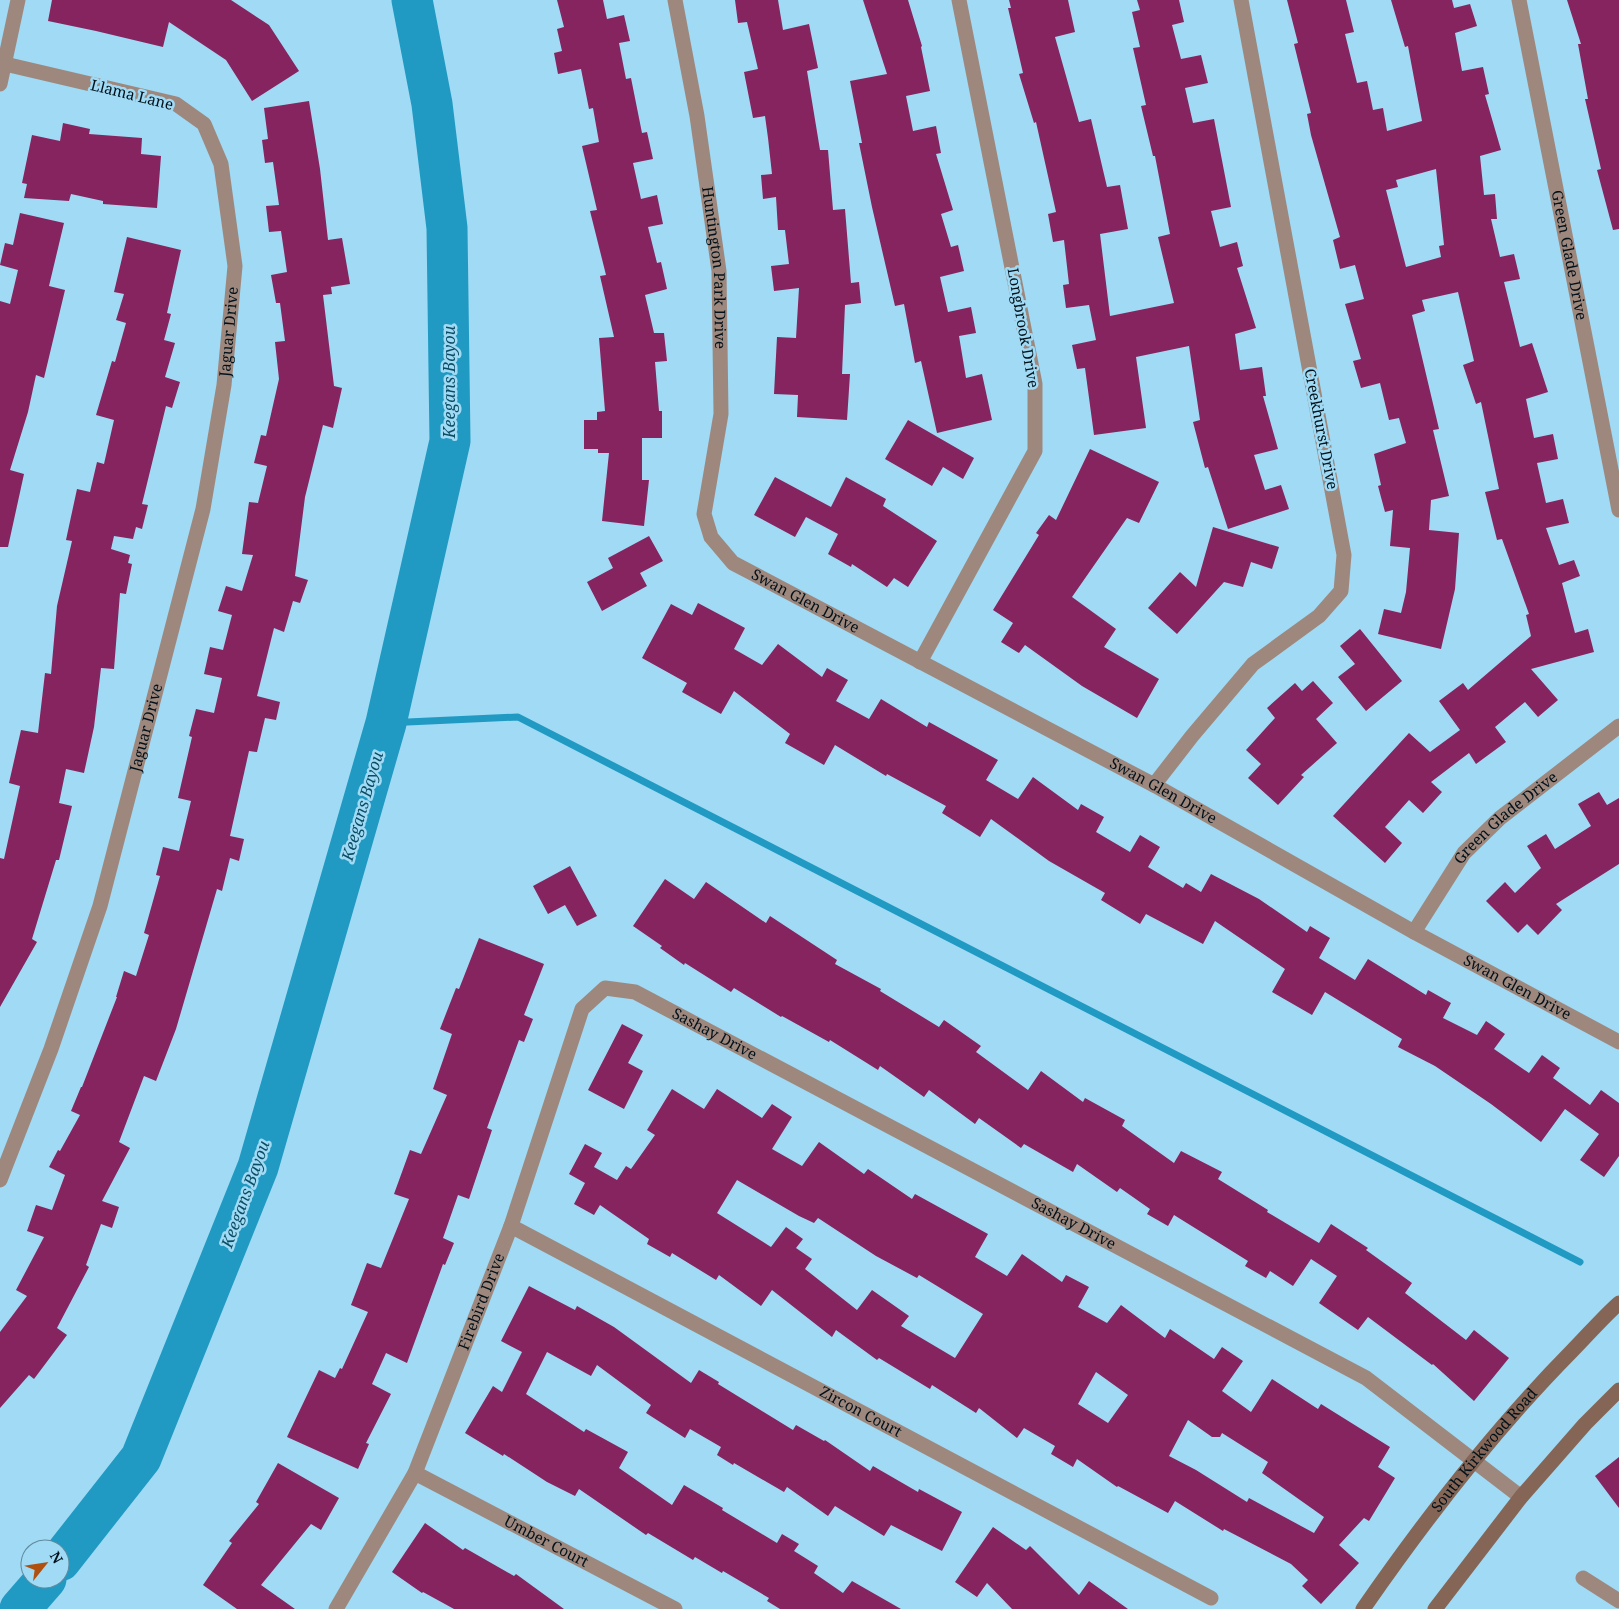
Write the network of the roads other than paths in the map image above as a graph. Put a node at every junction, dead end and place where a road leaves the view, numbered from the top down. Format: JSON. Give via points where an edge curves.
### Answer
{"nodes":[{"id":1,"x":18,"y":0,"type":"edge"},
{"id":2,"x":675,"y":0,"type":"edge"},
{"id":3,"x":959,"y":0,"type":"edge"},
{"id":4,"x":1240,"y":0,"type":"edge"},
{"id":5,"x":1519,"y":0,"type":"edge"},
{"id":6,"x":5,"y":64,"type":"junction"},
{"id":7,"x":0,"y":84,"type":"edge"},
{"id":8,"x":234,"y":262,"type":"joint"},
{"id":9,"x":1619,"y":510,"type":"edge"},
{"id":10,"x":711,"y":538,"type":"joint"},
{"id":11,"x":920,"y":662,"type":"junction"},
{"id":12,"x":1619,"y":726,"type":"edge"},
{"id":13,"x":1154,"y":785,"type":"junction"},
{"id":14,"x":1414,"y":932,"type":"junction"},
{"id":15,"x":605,"y":988,"type":"joint"},
{"id":16,"x":1619,"y":1042,"type":"edge"},
{"id":17,"x":0,"y":1180,"type":"edge"},
{"id":18,"x":511,"y":1226,"type":"junction"},
{"id":19,"x":1619,"y":1303,"type":"edge"},
{"id":20,"x":1619,"y":1390,"type":"edge"},
{"id":21,"x":1473,"y":1461,"type":"junction"},
{"id":22,"x":416,"y":1473,"type":"junction"},
{"id":23,"x":1521,"y":1497,"type":"junction"},
{"id":24,"x":1583,"y":1578,"type":"dead end"},
{"id":25,"x":1211,"y":1598,"type":"dead end"},
{"id":26,"x":1619,"y":1601,"type":"edge"},
{"id":27,"x":336,"y":1609,"type":"edge"},
{"id":28,"x":675,"y":1609,"type":"edge"},
{"id":29,"x":1363,"y":1609,"type":"edge"},
{"id":30,"x":1435,"y":1609,"type":"edge"}],
"edges":[{"from":1,"to":6,"type":"street"},
{"from":2,"to":10,"type":"street","name":"Huntington Park Drive","via":[[696,116],[718,271],[721,414],[704,514]]},
{"from":3,"to":11,"type":"street","name":"Longbrook Drive","via":[[1035,384],[1036,451]]},
{"from":4,"to":13,"type":"street","name":"Creekhurst Drive","via":[[1344,555],[1341,591],[1319,616],[1252,664]]},
{"from":5,"to":9,"type":"street","name":"Green Glade Drive"},
{"from":6,"to":7,"type":"street"},
{"from":6,"to":8,"type":"street","name":"Llama Lane","via":[[176,104],[204,124],[221,164]]},
{"from":8,"to":17,"type":"street","name":"Jaguar Drive","via":[[224,385],[204,509],[100,906],[51,1049]]},
{"from":10,"to":11,"type":"street","name":"Swan Glen Drive","via":[[733,563]]},
{"from":11,"to":13,"type":"street","name":"Swan Glen Drive"},
{"from":12,"to":14,"type":"street","name":"Green Glade Drive","via":[[1500,818],[1464,853]]},
{"from":13,"to":14,"type":"street","name":"Swan Glen Drive"},
{"from":14,"to":16,"type":"street","name":"Swan Glen Drive"},
{"from":15,"to":18,"type":"street","name":"Firebird Drive","via":[[582,1009]]},
{"from":15,"to":21,"type":"street","name":"Sashay Drive","via":[[636,992],[1366,1378]]},
{"from":18,"to":22,"type":"street","name":"Firebird Drive"},
{"from":18,"to":25,"type":"street","name":"Zircon Court"},
{"from":19,"to":21,"type":"main road","name":"South Kirkwood Road","via":[[1537,1387]]},
{"from":20,"to":23,"type":"main road"},
{"from":21,"to":23,"type":"street","name":"Sashay Drive"},
{"from":21,"to":29,"type":"main road","name":"South Kirkwood Road"},
{"from":22,"to":27,"type":"street","name":"Firebird Drive"},
{"from":22,"to":28,"type":"street","name":"Umber Court"},
{"from":23,"to":30,"type":"main road"},
{"from":24,"to":26,"type":"street"}]}
